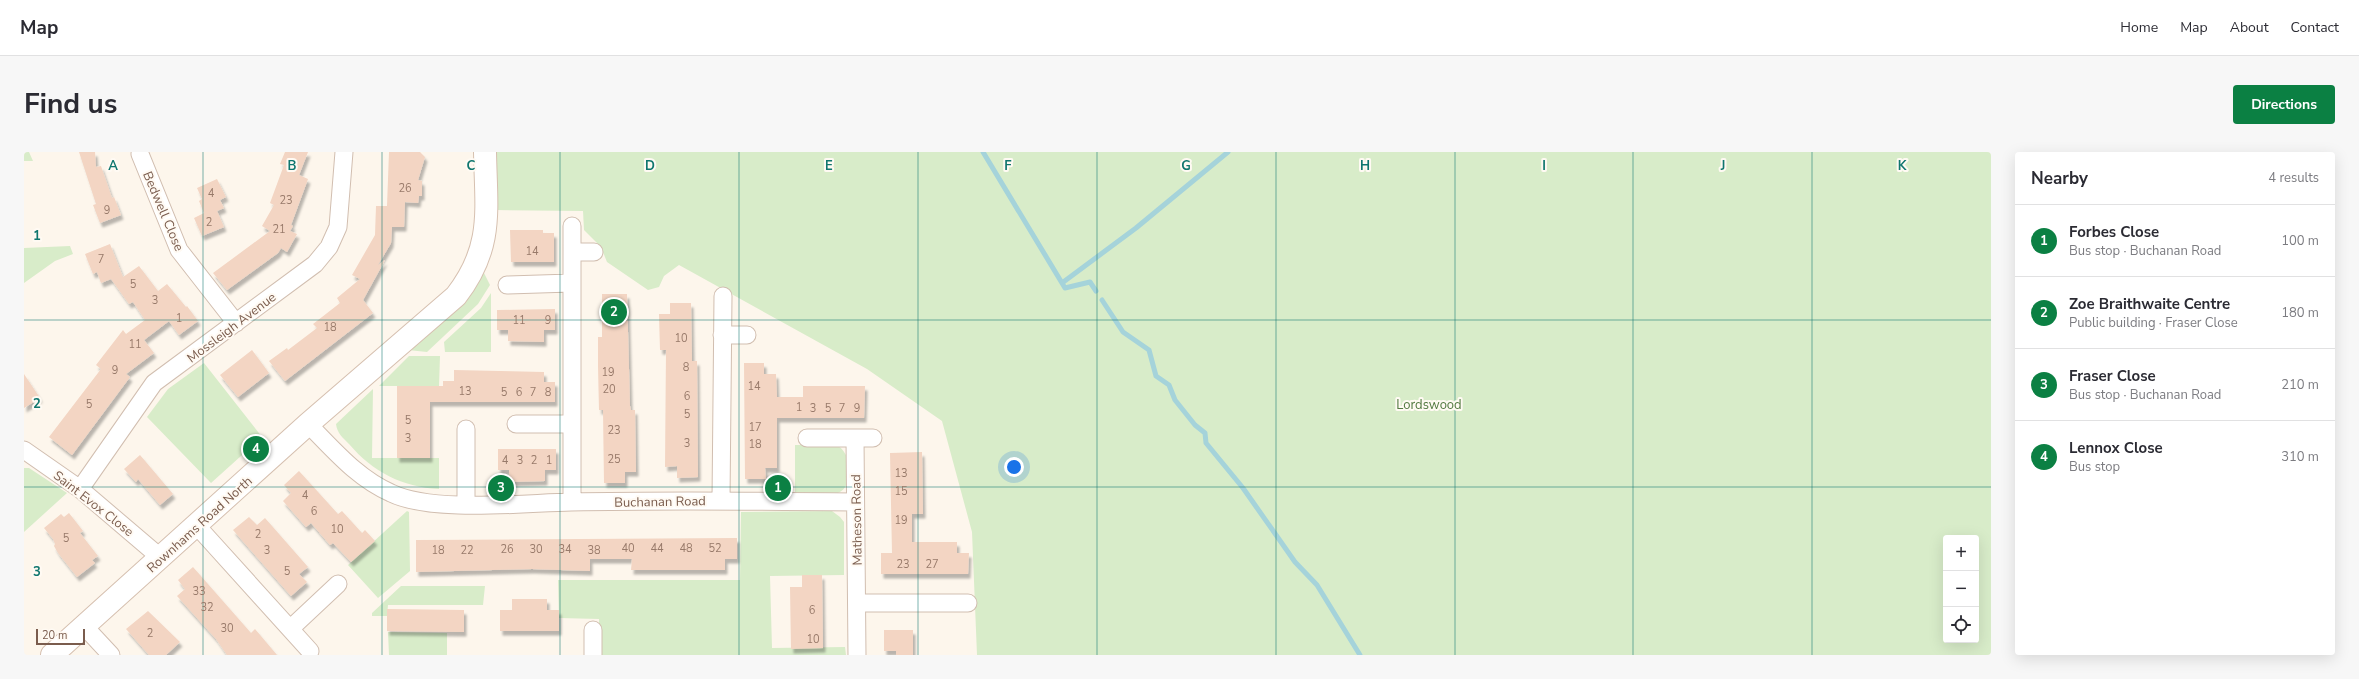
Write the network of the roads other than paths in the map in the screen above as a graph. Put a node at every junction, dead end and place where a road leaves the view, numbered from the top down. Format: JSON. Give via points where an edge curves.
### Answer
{"nodes":[{"id":1,"x":344,"y":152,"type":"edge"},
{"id":2,"x":485,"y":152,"type":"edge"},
{"id":3,"x":140,"y":154,"type":"dead end"},
{"id":4,"x":572,"y":226,"type":"dead end"},
{"id":5,"x":572,"y":252,"type":"junction"},
{"id":6,"x":594,"y":252,"type":"dead end"},
{"id":7,"x":571,"y":283,"type":"junction"},
{"id":8,"x":507,"y":285,"type":"dead end"},
{"id":9,"x":722,"y":296,"type":"dead end"},
{"id":10,"x":236,"y":323,"type":"junction"},
{"id":11,"x":722,"y":334,"type":"junction"},
{"id":12,"x":747,"y":335,"type":"dead end"},
{"id":13,"x":308,"y":424,"type":"junction"},
{"id":14,"x":516,"y":424,"type":"dead end"},
{"id":15,"x":572,"y":424,"type":"junction"},
{"id":16,"x":466,"y":429,"type":"dead end"},
{"id":17,"x":807,"y":438,"type":"dead end"},
{"id":18,"x":855,"y":438,"type":"junction"},
{"id":19,"x":873,"y":438,"type":"dead end"},
{"id":20,"x":24,"y":450,"type":"edge"},
{"id":21,"x":80,"y":489,"type":"junction"},
{"id":22,"x":721,"y":500,"type":"junction"},
{"id":23,"x":572,"y":502,"type":"junction"},
{"id":24,"x":855,"y":502,"type":"junction"},
{"id":25,"x":466,"y":504,"type":"junction"},
{"id":26,"x":197,"y":526,"type":"junction"},
{"id":27,"x":161,"y":558,"type":"junction"},
{"id":28,"x":338,"y":584,"type":"dead end"},
{"id":29,"x":857,"y":602,"type":"junction"},
{"id":30,"x":968,"y":603,"type":"dead end"},
{"id":31,"x":84,"y":626,"type":"junction"},
{"id":32,"x":290,"y":629,"type":"junction"},
{"id":33,"x":593,"y":630,"type":"dead end"},
{"id":34,"x":310,"y":651,"type":"dead end"},
{"id":35,"x":52,"y":655,"type":"edge"},
{"id":36,"x":111,"y":655,"type":"edge"},
{"id":37,"x":593,"y":655,"type":"edge"},
{"id":38,"x":857,"y":655,"type":"edge"}],
"edges":[{"from":1,"to":10,"type":"street","name":"Mossleigh Avenue","via":[[338,227],[329,247],[315,264]]},
{"from":2,"to":13,"type":"street","name":"Rownhams Road North","via":[[484,242],[469,280],[456,296]]},
{"from":3,"to":10,"type":"street","name":"Bedwell Close","via":[[179,250]]},
{"from":4,"to":5,"type":"street"},
{"from":5,"to":6,"type":"street"},
{"from":5,"to":7,"type":"street"},
{"from":7,"to":8,"type":"street"},
{"from":7,"to":15,"type":"street"},
{"from":9,"to":11,"type":"street"},
{"from":10,"to":21,"type":"street","name":"Mossleigh Avenue","via":[[154,383]]},
{"from":11,"to":12,"type":"street"},
{"from":11,"to":22,"type":"street"},
{"from":13,"to":25,"type":"street","name":"Buchanan Road","via":[[348,466],[391,494],[412,501]]},
{"from":13,"to":26,"type":"street","name":"Rownhams Road North"},
{"from":14,"to":15,"type":"street"},
{"from":15,"to":23,"type":"street"},
{"from":16,"to":25,"type":"street"},
{"from":17,"to":18,"type":"street"},
{"from":18,"to":19,"type":"street"},
{"from":18,"to":24,"type":"street","name":"Matheson Road"},
{"from":20,"to":21,"type":"street","name":"Saint Evox Close"},
{"from":21,"to":27,"type":"street","name":"Saint Evox Close"},
{"from":22,"to":23,"type":"street","name":"Buchanan Road"},
{"from":22,"to":24,"type":"street","name":"Buchanan Road"},
{"from":23,"to":25,"type":"street","name":"Buchanan Road"},
{"from":24,"to":29,"type":"street","name":"Matheson Road"},
{"from":26,"to":27,"type":"street","name":"Rownhams Road North"},
{"from":26,"to":32,"type":"street"},
{"from":27,"to":31,"type":"street","name":"Rownhams Road North"},
{"from":28,"to":32,"type":"street"},
{"from":29,"to":30,"type":"street"},
{"from":29,"to":38,"type":"street","name":"Matheson Road"},
{"from":31,"to":35,"type":"street","name":"Rownhams Road North"},
{"from":31,"to":36,"type":"street"},
{"from":32,"to":34,"type":"street"},
{"from":33,"to":37,"type":"street"}]}
